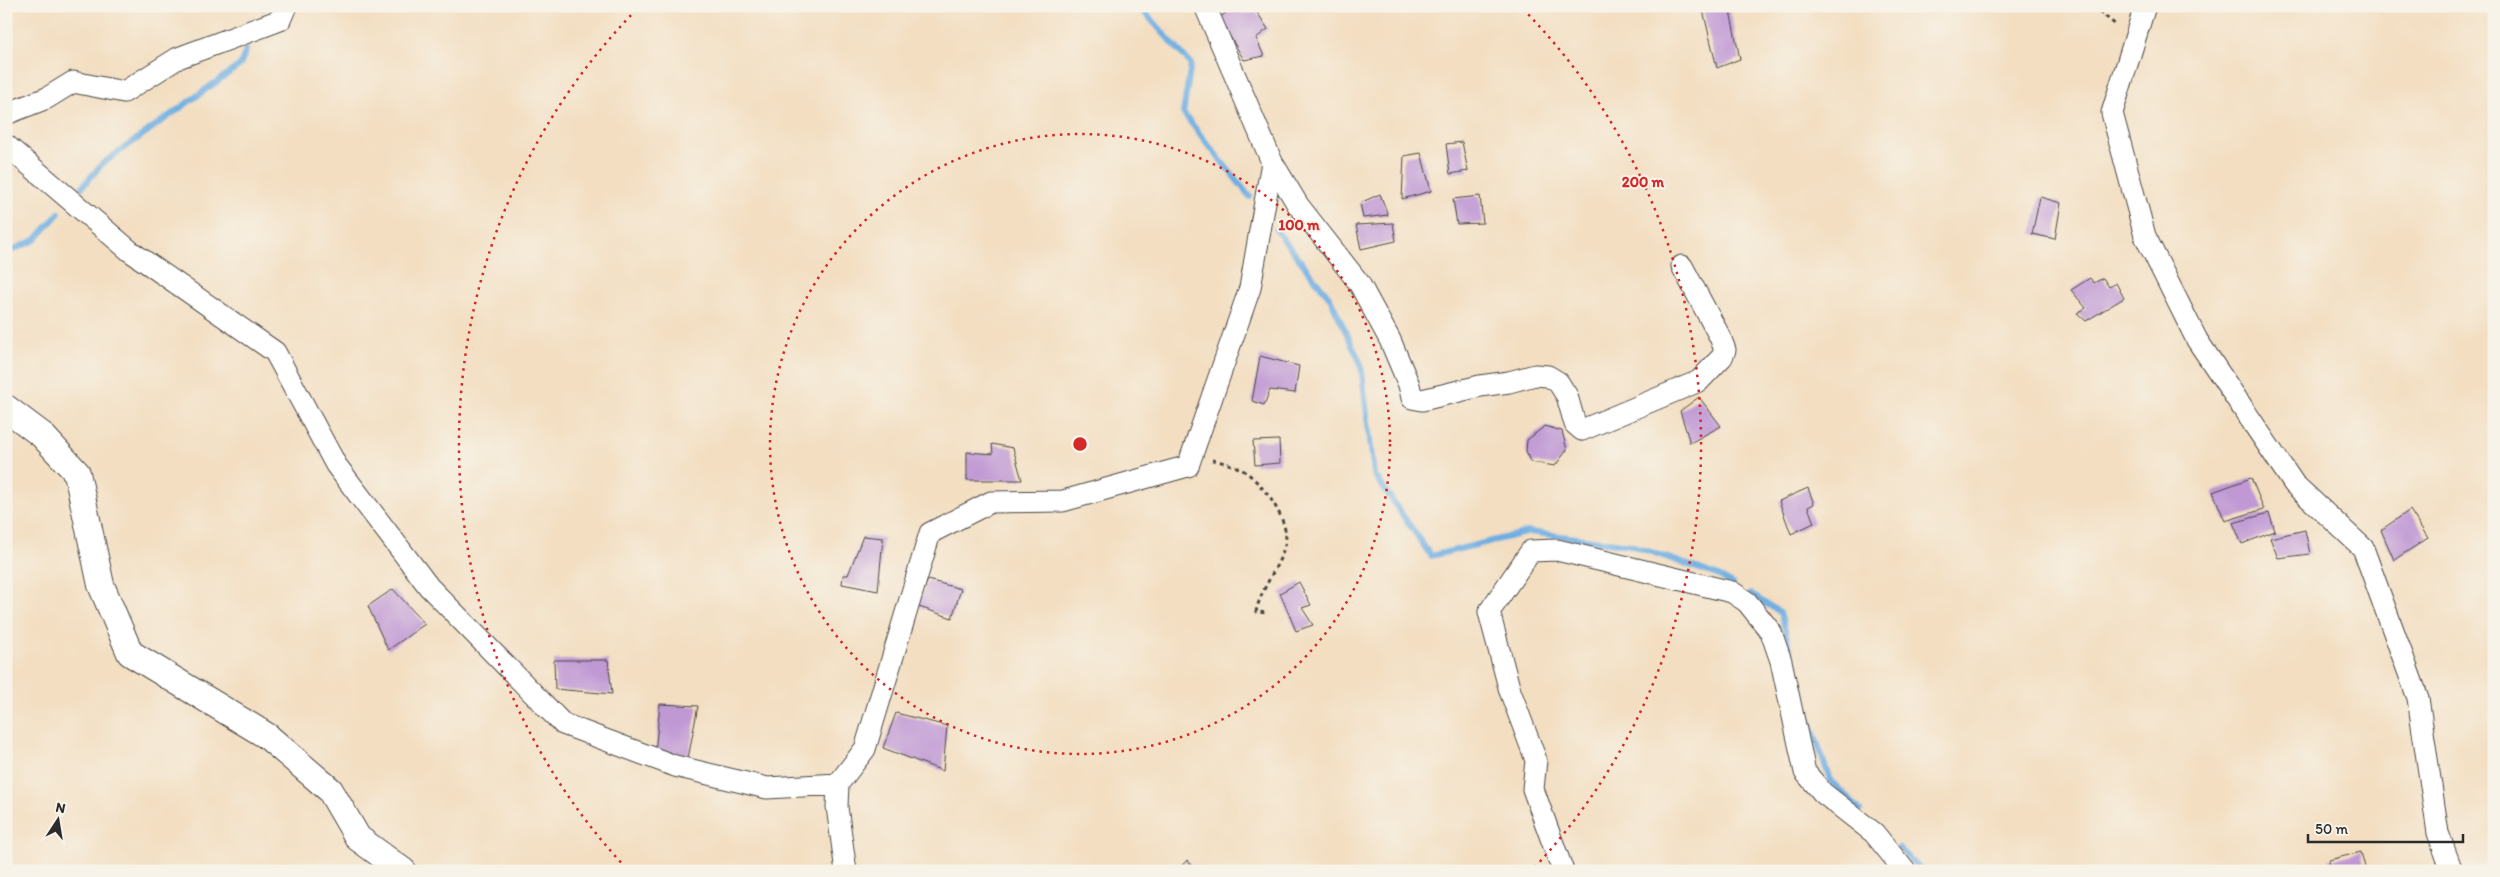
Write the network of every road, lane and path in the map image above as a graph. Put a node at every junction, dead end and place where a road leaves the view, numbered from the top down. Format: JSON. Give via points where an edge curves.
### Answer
{"nodes":[{"id":1,"x":286,"y":6,"type":"edge"},
{"id":2,"x":1205,"y":6,"type":"edge"},
{"id":3,"x":2093,"y":6,"type":"edge"},
{"id":4,"x":2145,"y":6,"type":"edge"},
{"id":5,"x":2136,"y":36,"type":"junction"},
{"id":6,"x":6,"y":114,"type":"edge"},
{"id":7,"x":6,"y":145,"type":"edge"},
{"id":8,"x":1272,"y":162,"type":"junction"},
{"id":9,"x":1682,"y":266,"type":"dead end"},
{"id":10,"x":6,"y":408,"type":"edge"},
{"id":11,"x":1191,"y":456,"type":"junction"},
{"id":12,"x":1268,"y":613,"type":"dead end"},
{"id":13,"x":838,"y":784,"type":"junction"},
{"id":14,"x":403,"y":871,"type":"edge"},
{"id":15,"x":846,"y":871,"type":"edge"},
{"id":16,"x":1563,"y":871,"type":"edge"},
{"id":17,"x":1904,"y":871,"type":"edge"},
{"id":18,"x":2452,"y":871,"type":"edge"}],
"edges":[{"from":1,"to":6,"type":"street","via":[[280,20],[178,58],[124,92],[73,82],[47,98]]},
{"from":2,"to":8,"type":"street"},
{"from":3,"to":5,"type":"path","via":[[2111,22]]},
{"from":4,"to":5,"type":"street"},
{"from":5,"to":18,"type":"street","via":[[2112,113],[2146,236],[2197,340],[2294,484],[2363,548],[2418,698],[2438,833]]},
{"from":7,"to":13,"type":"street","via":[[130,251],[275,352],[336,465],[429,587],[563,724],[675,766],[767,788]]},
{"from":8,"to":9,"type":"street","via":[[1298,205],[1359,283],[1390,340],[1410,384],[1412,398],[1422,400],[1535,375],[1548,376],[1558,382],[1567,396],[1575,424],[1582,430],[1698,381],[1725,350]]},
{"from":8,"to":11,"type":"street","via":[[1250,288]]},
{"from":10,"to":14,"type":"main road","via":[[42,435],[77,472],[101,585],[130,653],[267,736],[330,790],[358,838]]},
{"from":11,"to":12,"type":"path","via":[[1220,462],[1247,473],[1271,500],[1285,524],[1285,542],[1279,562],[1263,590],[1256,612]]},
{"from":11,"to":13,"type":"street","via":[[1188,466],[1063,501],[991,502],[930,533],[865,749]]},
{"from":13,"to":15,"type":"street","via":[[837,807]]},
{"from":16,"to":17,"type":"street","via":[[1534,789],[1536,760],[1510,691],[1489,612],[1531,551],[1557,550],[1732,592],[1747,602],[1771,632],[1776,646],[1805,772],[1823,793],[1874,833]]}]}
